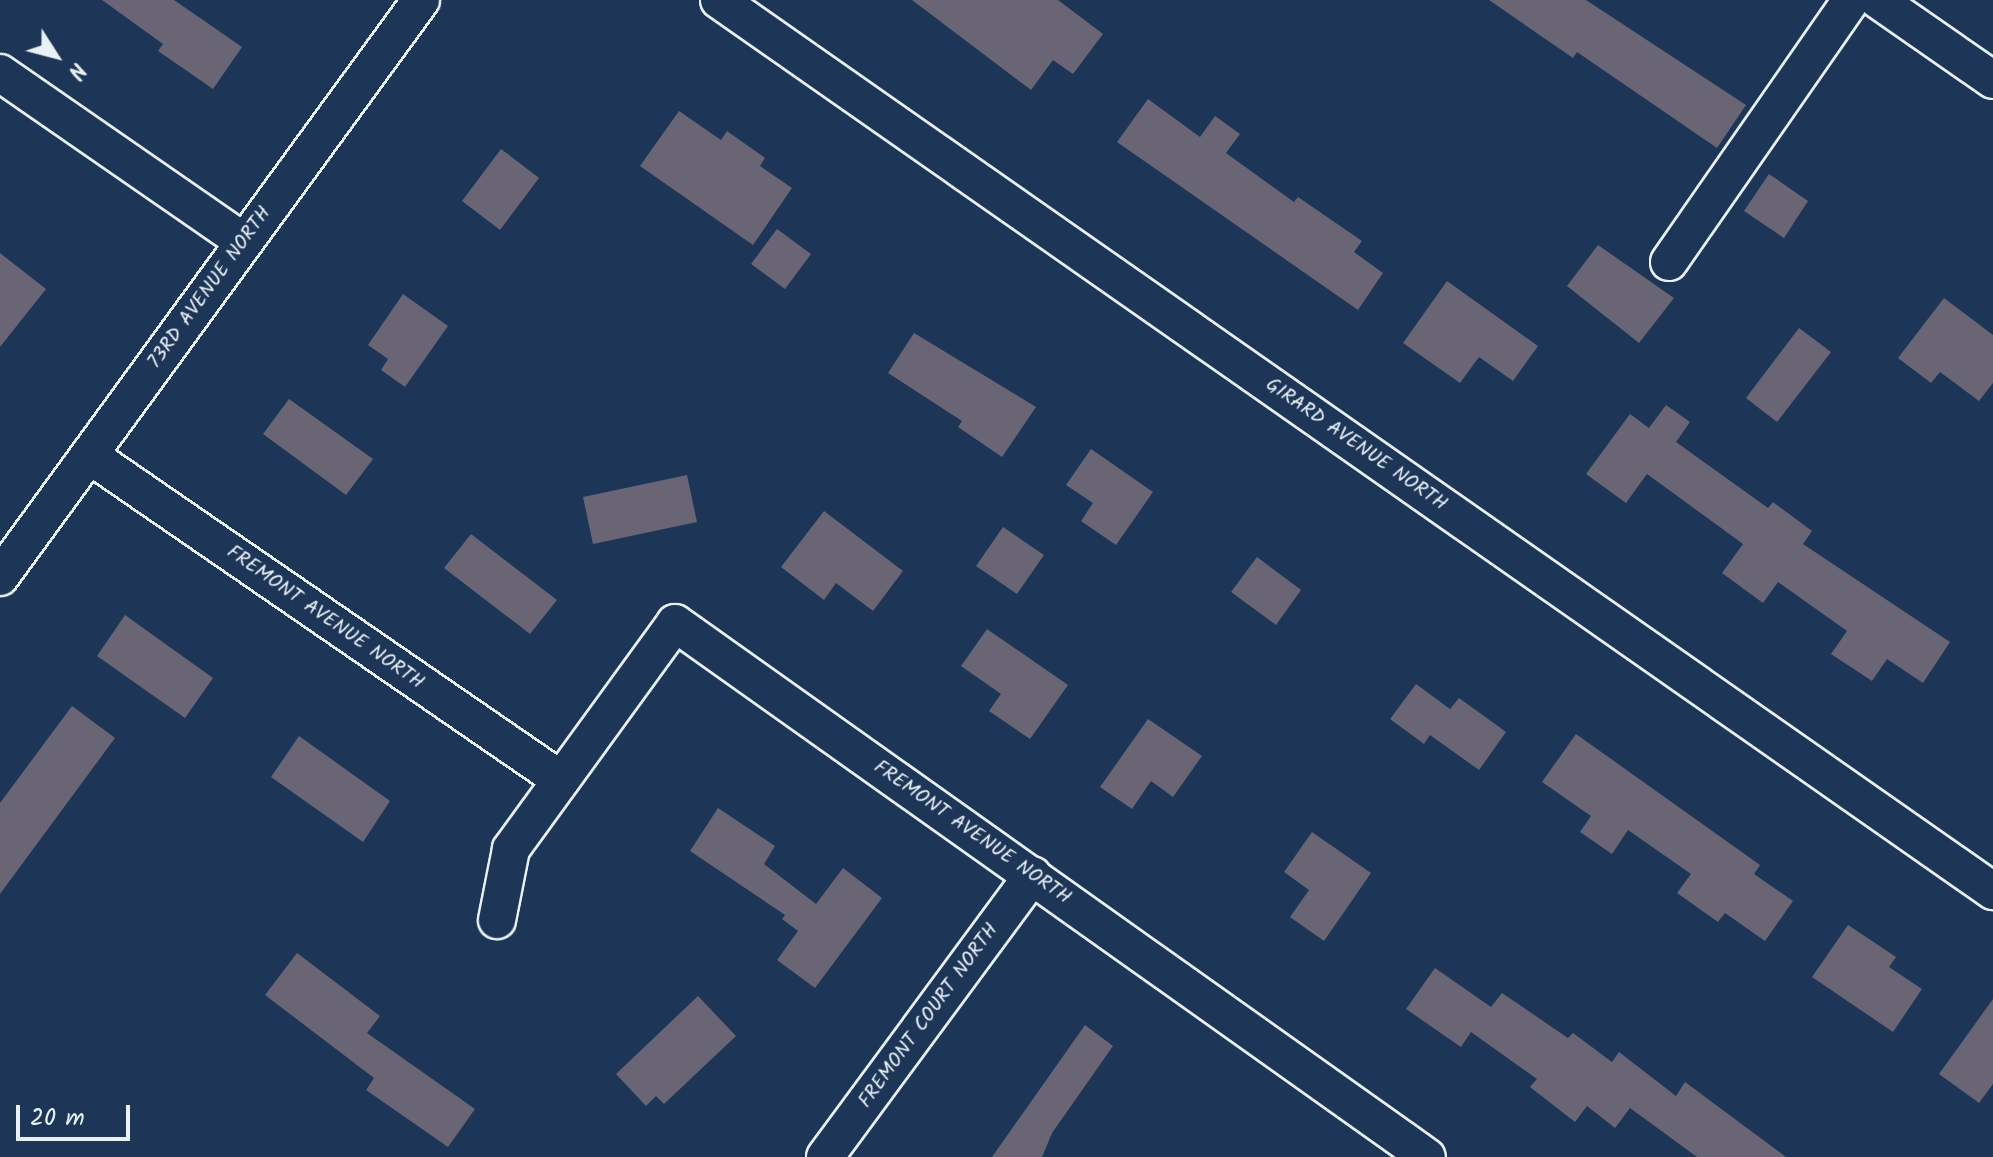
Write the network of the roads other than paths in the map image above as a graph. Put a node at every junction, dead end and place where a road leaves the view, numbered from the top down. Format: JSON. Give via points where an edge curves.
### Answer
{"nodes":[{"id":1,"x":421,"y":0,"type":"edge"},
{"id":2,"x":719,"y":0,"type":"edge"},
{"id":3,"x":1851,"y":0,"type":"edge"},
{"id":4,"x":1878,"y":0,"type":"edge"},
{"id":5,"x":0,"y":73,"type":"edge"},
{"id":6,"x":1993,"y":80,"type":"edge"},
{"id":7,"x":244,"y":242,"type":"junction"},
{"id":8,"x":1669,"y":262,"type":"dead end"},
{"id":9,"x":89,"y":455,"type":"junction"},
{"id":10,"x":0,"y":577,"type":"edge"},
{"id":11,"x":561,"y":780,"type":"junction"},
{"id":12,"x":1033,"y":875,"type":"junction"},
{"id":13,"x":1993,"y":891,"type":"edge"},
{"id":14,"x":497,"y":920,"type":"dead end"},
{"id":15,"x":825,"y":1157,"type":"edge"},
{"id":16,"x":1427,"y":1157,"type":"edge"}],
"edges":[{"from":1,"to":7,"type":"street","name":"73RD AVENUE NORTH"},
{"from":2,"to":13,"type":"street","name":"GIRARD AVENUE NORTH"},
{"from":3,"to":8,"type":"street"},
{"from":4,"to":6,"type":"street"},
{"from":5,"to":7,"type":"street"},
{"from":7,"to":9,"type":"street","name":"73RD AVENUE NORTH"},
{"from":9,"to":10,"type":"street","name":"73RD AVENUE NORTH"},
{"from":9,"to":11,"type":"street","name":"FREMONT AVENUE NORTH"},
{"from":11,"to":12,"type":"street","name":"FREMONT AVENUE NORTH","via":[[675,623]]},
{"from":11,"to":14,"type":"street","name":"FREMONT AVENUE NORTH","via":[[511,849]]},
{"from":12,"to":15,"type":"street","name":"FREMONT COURT NORTH"},
{"from":12,"to":16,"type":"street","name":"FREMONT AVENUE NORTH"}]}
